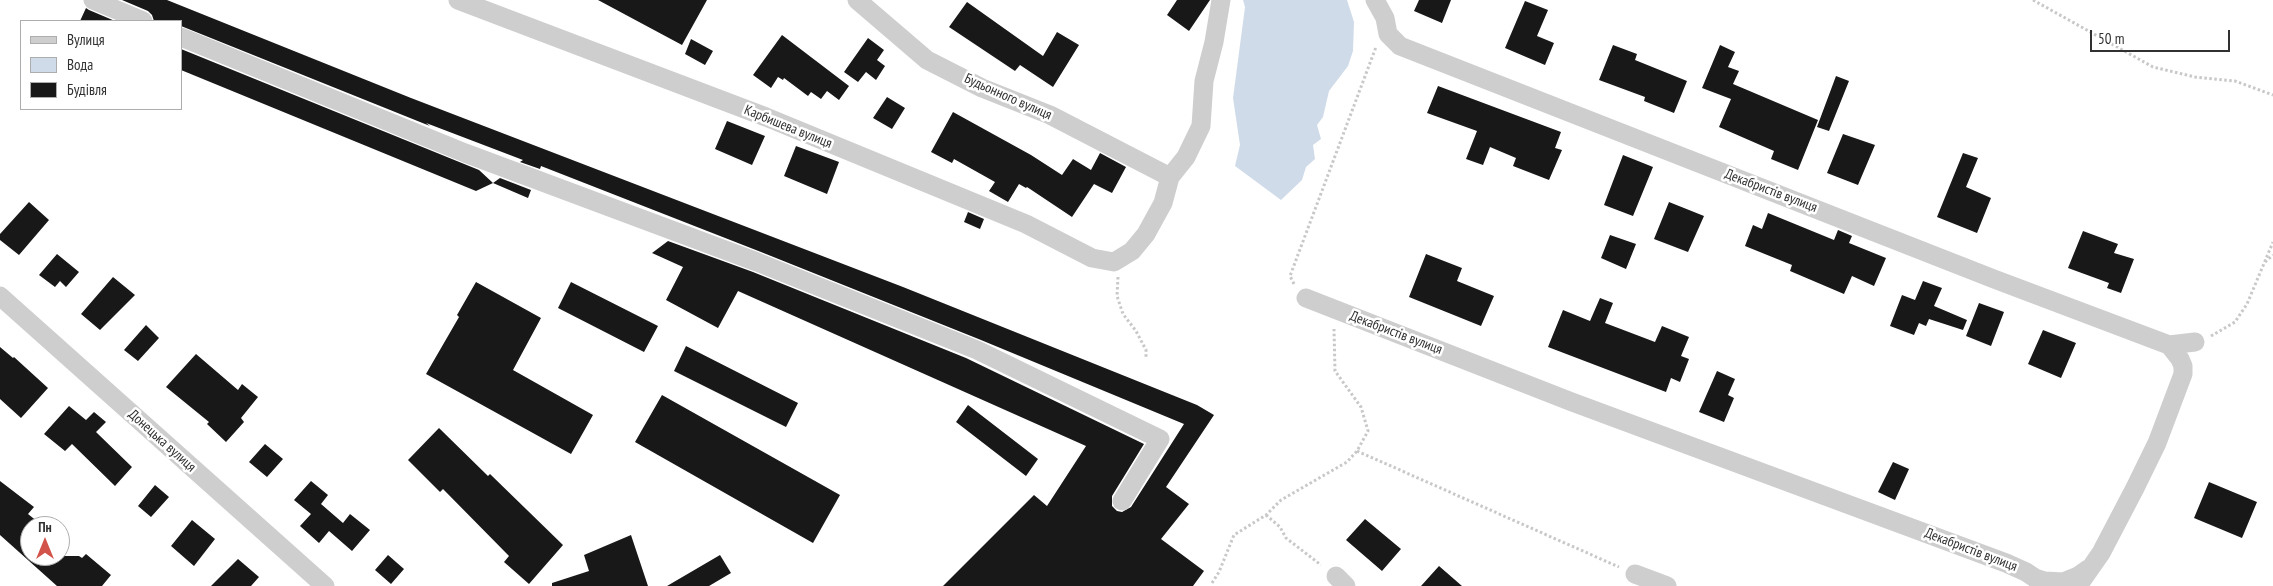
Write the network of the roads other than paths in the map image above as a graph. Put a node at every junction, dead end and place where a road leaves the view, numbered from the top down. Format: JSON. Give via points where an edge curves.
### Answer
{"nodes":[{"id":1,"x":93,"y":0,"type":"edge"},
{"id":2,"x":458,"y":0,"type":"edge"},
{"id":3,"x":857,"y":0,"type":"edge"},
{"id":4,"x":1221,"y":0,"type":"edge"},
{"id":5,"x":1375,"y":0,"type":"edge"},
{"id":6,"x":141,"y":20,"type":"edge"},
{"id":7,"x":182,"y":37,"type":"edge"},
{"id":8,"x":1170,"y":177,"type":"junction"},
{"id":9,"x":0,"y":296,"type":"edge"},
{"id":10,"x":1306,"y":298,"type":"dead end"},
{"id":11,"x":2195,"y":342,"type":"road end"},
{"id":12,"x":2169,"y":345,"type":"junction"},
{"id":13,"x":1122,"y":501,"type":"dead end"},
{"id":14,"x":2095,"y":562,"type":"junction"},
{"id":15,"x":1635,"y":574,"type":"road end"},
{"id":16,"x":2039,"y":582,"type":"edge"},
{"id":17,"x":325,"y":586,"type":"edge"},
{"id":18,"x":1667,"y":586,"type":"edge"},
{"id":19,"x":2078,"y":586,"type":"edge"}],
"edges":[{"from":1,"to":6,"type":"street"},
{"from":2,"to":8,"type":"street","name":"Карбишева вулиця","via":[[766,117],[1026,224],[1092,258],[1114,262],[1132,251],[1146,234],[1163,202]]},
{"from":3,"to":8,"type":"street","name":"Будьонного вулиця","via":[[927,60],[982,88],[1050,115]]},
{"from":4,"to":8,"type":"street","via":[[1204,81],[1200,126],[1186,157]]},
{"from":5,"to":12,"type":"street","name":"Декабристів вулиця","via":[[1385,18],[1388,34],[1400,46]]},
{"from":7,"to":13,"type":"street","via":[[456,150],[757,262],[977,350],[1160,439]]},
{"from":9,"to":17,"type":"street","name":"Донецька вулиця"},
{"from":10,"to":16,"type":"street","name":"Декабристів вулиця","via":[[1572,402],[2006,563]]},
{"from":11,"to":12,"type":"street","name":"Декабристів вулиця"},
{"from":12,"to":14,"type":"street","via":[[2184,366],[2183,374],[2156,443]]},
{"from":14,"to":16,"type":"street","name":"Декабристів вулиця","via":[[2078,576],[2063,582]]},
{"from":14,"to":19,"type":"street"},
{"from":15,"to":18,"type":"street"}]}
